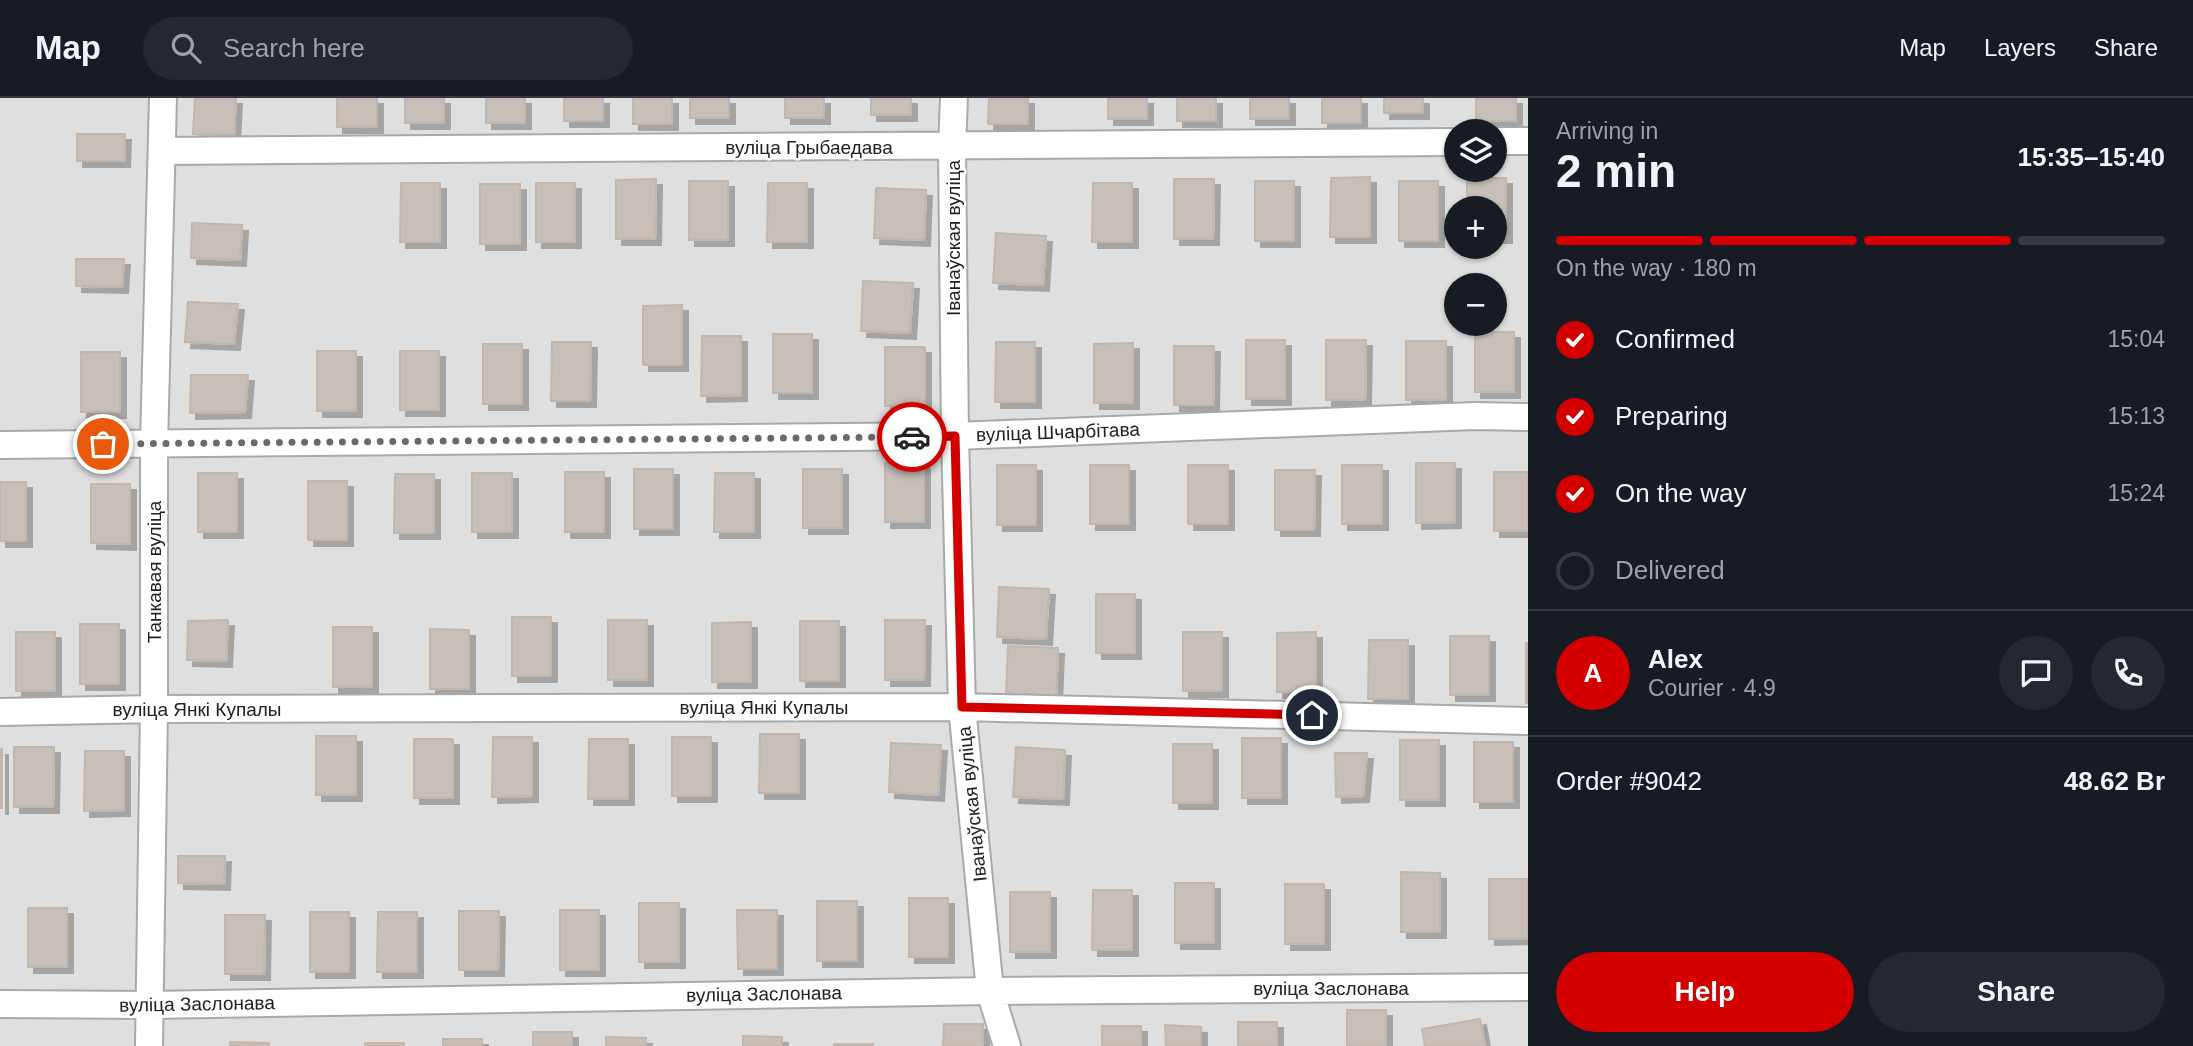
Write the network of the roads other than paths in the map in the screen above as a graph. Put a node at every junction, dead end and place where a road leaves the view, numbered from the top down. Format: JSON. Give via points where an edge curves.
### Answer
{"nodes":[{"id":1,"x":163,"y":98,"type":"edge"},
{"id":2,"x":954,"y":98,"type":"edge"},
{"id":3,"x":1507,"y":141,"type":"edge"},
{"id":4,"x":1528,"y":141,"type":"edge"},
{"id":5,"x":1444,"y":142,"type":"edge"},
{"id":6,"x":953,"y":147,"type":"junction"},
{"id":7,"x":162,"y":150,"type":"junction"},
{"id":8,"x":1528,"y":417,"type":"edge"},
{"id":9,"x":955,"y":436,"type":"junction"},
{"id":10,"x":154,"y":444,"type":"junction"},
{"id":11,"x":0,"y":445,"type":"edge"},
{"id":12,"x":962,"y":707,"type":"junction"},
{"id":13,"x":154,"y":709,"type":"junction"},
{"id":14,"x":0,"y":712,"type":"edge"},
{"id":15,"x":1528,"y":721,"type":"edge"},
{"id":16,"x":1528,"y":987,"type":"edge"},
{"id":17,"x":990,"y":990,"type":"junction"},
{"id":18,"x":0,"y":1004,"type":"edge"},
{"id":19,"x":150,"y":1005,"type":"junction"},
{"id":20,"x":149,"y":1046,"type":"edge"},
{"id":21,"x":1007,"y":1046,"type":"edge"}],
"edges":[{"from":1,"to":7,"type":"street","name":"Танкавая вуліца"},
{"from":2,"to":6,"type":"street","name":"Іванаўская вуліца"},
{"from":3,"to":4,"type":"street"},
{"from":5,"to":6,"type":"street","name":"вуліца Грыбаедава"},
{"from":6,"to":7,"type":"street","name":"вуліца Грыбаедава"},
{"from":6,"to":9,"type":"street","name":"Іванаўская вуліца"},
{"from":7,"to":10,"type":"street","name":"Танкавая вуліца"},
{"from":8,"to":9,"type":"street","name":"вуліца Шчарбітава"},
{"from":9,"to":10,"type":"street","name":"вуліца Шчарбітава"},
{"from":9,"to":12,"type":"street","name":"Іванаўская вуліца"},
{"from":10,"to":11,"type":"street","name":"вуліца Шчарбітава"},
{"from":10,"to":13,"type":"street","name":"Танкавая вуліца"},
{"from":12,"to":13,"type":"street","name":"вуліца Янкі Купалы"},
{"from":12,"to":15,"type":"street","name":"вуліца Янкі Купалы"},
{"from":12,"to":17,"type":"street","name":"Іванаўская вуліца"},
{"from":13,"to":14,"type":"street","name":"вуліца Янкі Купалы"},
{"from":13,"to":19,"type":"street","name":"Танкавая вуліца"},
{"from":16,"to":17,"type":"street","name":"вуліца Заслонава"},
{"from":17,"to":19,"type":"street","name":"вуліца Заслонава"},
{"from":17,"to":21,"type":"street","name":"Іванаўская вуліца"},
{"from":18,"to":19,"type":"street","name":"вуліца Заслонава"},
{"from":19,"to":20,"type":"street","name":"Танкавая вуліца"}]}
